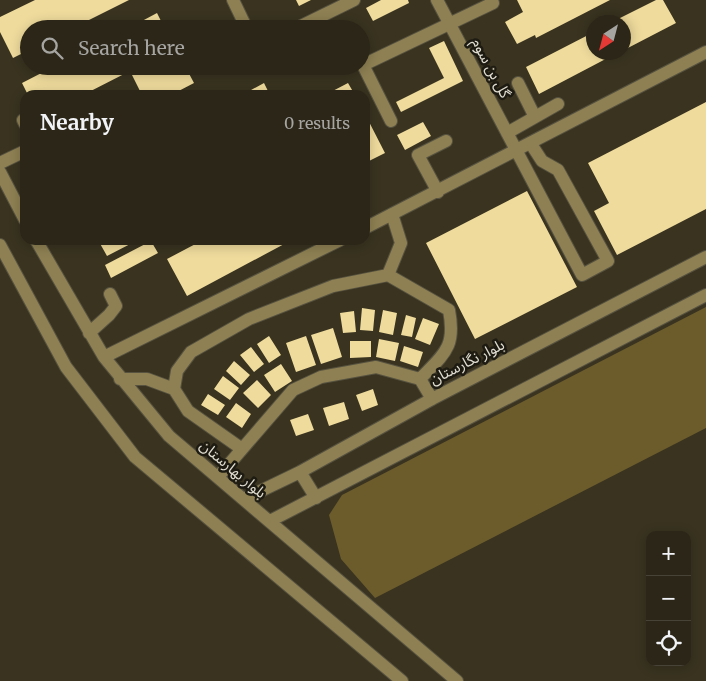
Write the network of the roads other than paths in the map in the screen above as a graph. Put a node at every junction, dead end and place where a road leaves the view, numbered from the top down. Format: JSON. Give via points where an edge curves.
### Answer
{"nodes":[{"id":1,"x":233,"y":0,"type":"edge"},
{"id":2,"x":354,"y":0,"type":"edge"},
{"id":3,"x":437,"y":0,"type":"edge"},
{"id":4,"x":493,"y":3,"type":"dead end"},
{"id":5,"x":243,"y":20,"type":"edge"},
{"id":6,"x":313,"y":20,"type":"edge"},
{"id":7,"x":449,"y":22,"type":"junction"},
{"id":8,"x":706,"y":52,"type":"edge"},
{"id":9,"x":370,"y":62,"type":"edge"},
{"id":10,"x":368,"y":75,"type":"edge"},
{"id":11,"x":518,"y":83,"type":"dead end"},
{"id":12,"x":558,"y":104,"type":"dead end"},
{"id":13,"x":535,"y":117,"type":"junction"},
{"id":14,"x":391,"y":122,"type":"dead end"},
{"id":15,"x":507,"y":133,"type":"junction"},
{"id":16,"x":446,"y":141,"type":"dead end"},
{"id":17,"x":531,"y":144,"type":"junction"},
{"id":18,"x":516,"y":152,"type":"junction"},
{"id":19,"x":20,"y":153,"type":"edge"},
{"id":20,"x":0,"y":163,"type":"edge"},
{"id":21,"x":0,"y":172,"type":"edge"},
{"id":22,"x":438,"y":192,"type":"junction"},
{"id":23,"x":20,"y":210,"type":"edge"},
{"id":24,"x":392,"y":214,"type":"junction"},
{"id":25,"x":370,"y":225,"type":"edge"},
{"id":26,"x":39,"y":245,"type":"edge"},
{"id":27,"x":330,"y":245,"type":"edge"},
{"id":28,"x":0,"y":246,"type":"edge"},
{"id":29,"x":706,"y":257,"type":"edge"},
{"id":30,"x":388,"y":275,"type":"junction"},
{"id":31,"x":110,"y":294,"type":"dead end"},
{"id":32,"x":706,"y":296,"type":"edge"},
{"id":33,"x":89,"y":333,"type":"junction"},
{"id":34,"x":104,"y":357,"type":"junction"},
{"id":35,"x":120,"y":379,"type":"junction"},
{"id":36,"x":420,"y":379,"type":"junction"},
{"id":37,"x":174,"y":389,"type":"junction"},
{"id":38,"x":432,"y":399,"type":"junction"},
{"id":39,"x":242,"y":449,"type":"junction"},
{"id":40,"x":300,"y":472,"type":"junction"},
{"id":41,"x":218,"y":477,"type":"junction"},
{"id":42,"x":244,"y":498,"type":"junction"},
{"id":43,"x":316,"y":498,"type":"junction"},
{"id":44,"x":270,"y":521,"type":"junction"},
{"id":45,"x":402,"y":681,"type":"edge"},
{"id":46,"x":457,"y":681,"type":"edge"}],
"edges":[{"from":1,"to":5,"type":"street"},
{"from":2,"to":6,"type":"street"},
{"from":3,"to":7,"type":"street","name":"گل بن سوم"},
{"from":4,"to":7,"type":"street"},
{"from":7,"to":9,"type":"street"},
{"from":7,"to":15,"type":"street","name":"گل بن سوم"},
{"from":8,"to":17,"type":"street"},
{"from":10,"to":14,"type":"street"},
{"from":11,"to":13,"type":"street"},
{"from":12,"to":13,"type":"street"},
{"from":13,"to":15,"type":"street"},
{"from":15,"to":18,"type":"street","name":"گل بن سوم"},
{"from":16,"to":22,"type":"street","via":[[418,155]]},
{"from":17,"to":18,"type":"street"},
{"from":17,"to":18,"type":"street","name":"گل بن سوم","via":[[542,161],[558,170],[608,261],[582,275]]},
{"from":18,"to":22,"type":"street"},
{"from":19,"to":20,"type":"street"},
{"from":21,"to":23,"type":"street"},
{"from":22,"to":24,"type":"street"},
{"from":24,"to":25,"type":"street"},
{"from":24,"to":30,"type":"street","via":[[401,243]]},
{"from":26,"to":33,"type":"street","name":"بلوار بهارستان"},
{"from":27,"to":34,"type":"street"},
{"from":28,"to":45,"type":"street","via":[[66,366],[135,457]]},
{"from":29,"to":38,"type":"street","name":"بلوار نگارستان"},
{"from":30,"to":36,"type":"street","via":[[448,310],[453,332],[444,354]]},
{"from":30,"to":37,"type":"street","via":[[333,286],[249,319],[190,352],[177,371]]},
{"from":31,"to":33,"type":"street","via":[[116,306]]},
{"from":32,"to":43,"type":"street"},
{"from":33,"to":34,"type":"street","name":"بلوار بهارستان"},
{"from":34,"to":35,"type":"street","name":"بلوار بهارستان"},
{"from":35,"to":37,"type":"street","via":[[147,379]]},
{"from":35,"to":41,"type":"street","name":"بلوار بهارستان","via":[[169,436]]},
{"from":36,"to":38,"type":"street"},
{"from":36,"to":39,"type":"street","via":[[376,367],[321,377],[293,390]]},
{"from":37,"to":39,"type":"street","via":[[188,411]]},
{"from":38,"to":40,"type":"street","name":"بلوار نگارستان"},
{"from":39,"to":41,"type":"street"},
{"from":40,"to":42,"type":"street","name":"بلوار نگارستان"},
{"from":40,"to":43,"type":"street"},
{"from":41,"to":42,"type":"street","name":"بلوار بهارستان"},
{"from":42,"to":44,"type":"street","name":"بلوار بهارستان"},
{"from":43,"to":44,"type":"street"},
{"from":44,"to":46,"type":"street","name":"بلوار بهارستان"}]}
